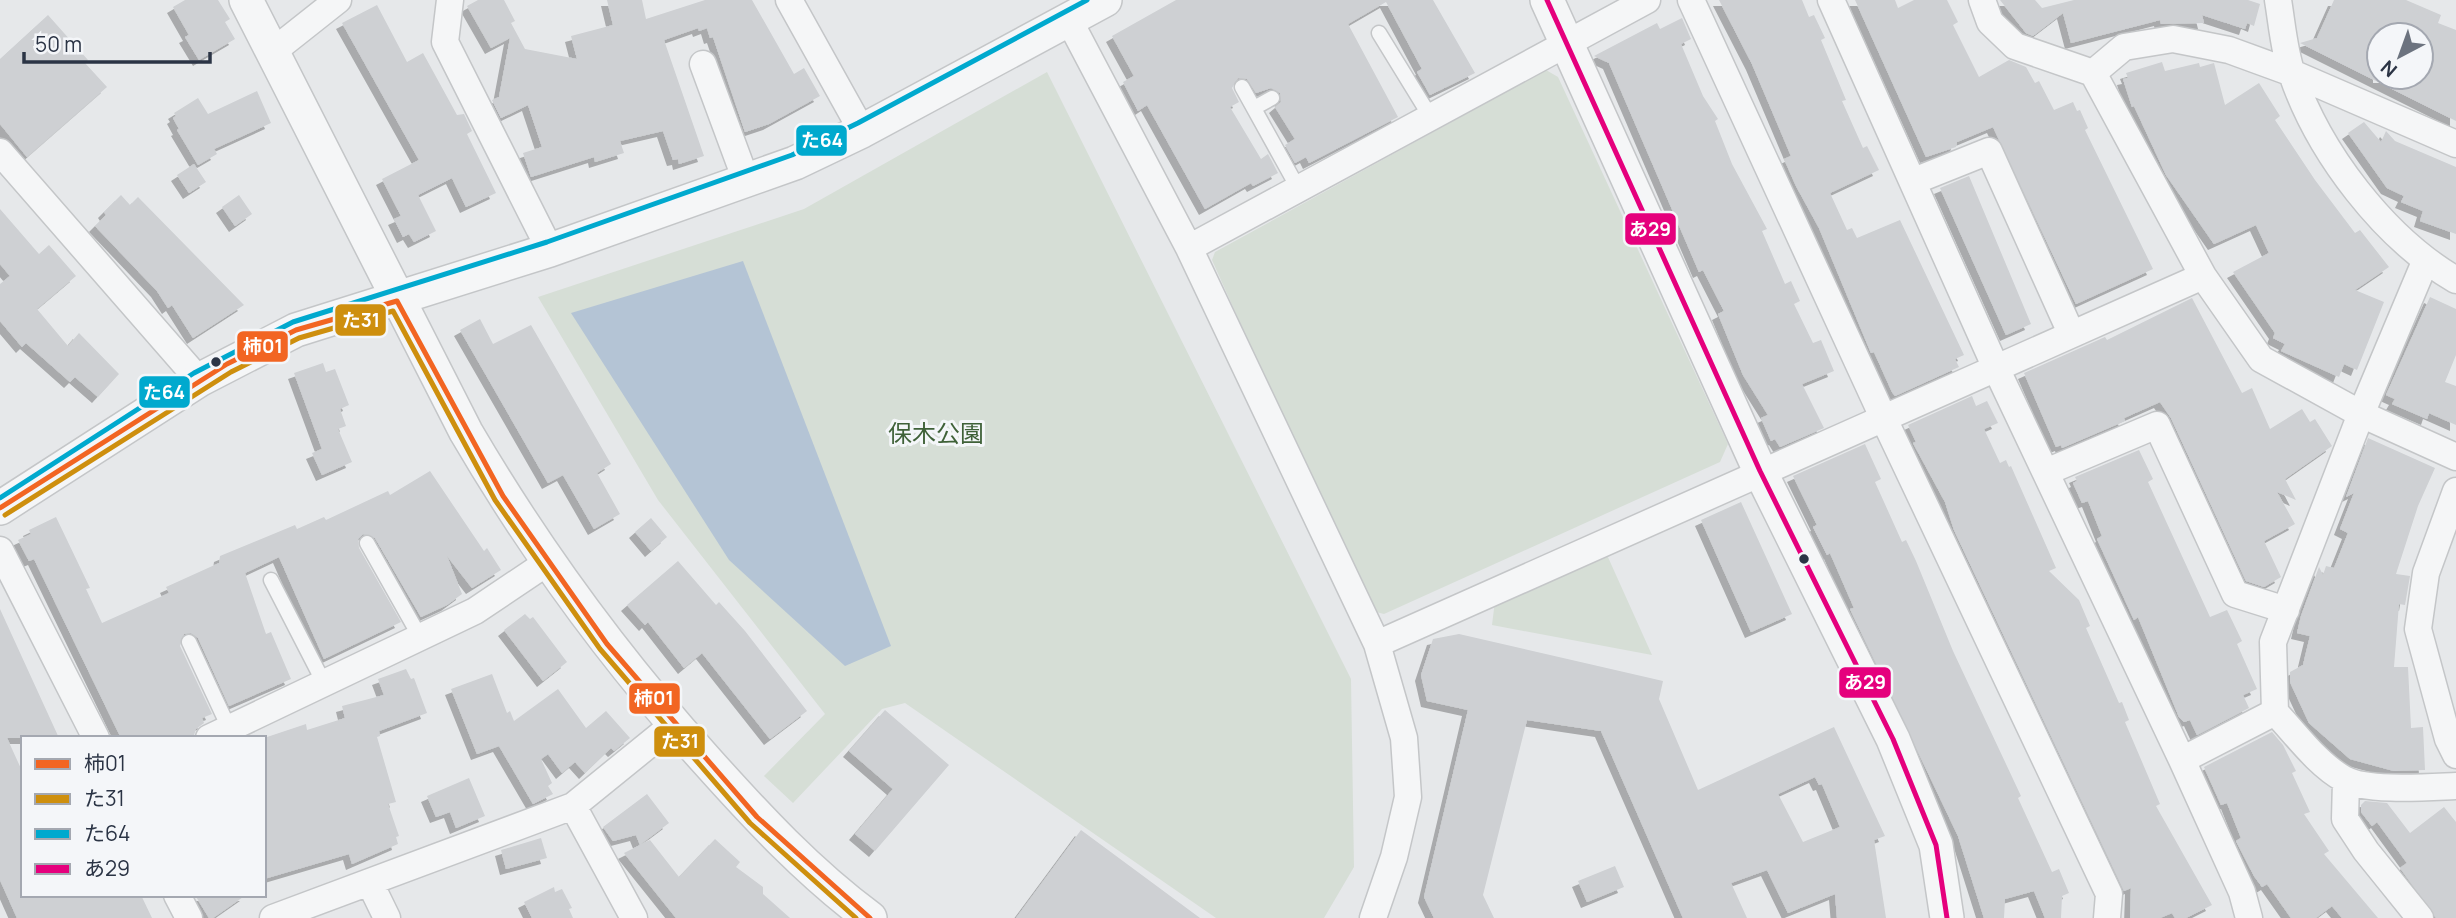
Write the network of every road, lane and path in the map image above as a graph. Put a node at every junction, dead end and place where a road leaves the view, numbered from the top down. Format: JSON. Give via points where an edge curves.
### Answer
{"nodes":[{"id":1,"x":246,"y":0,"type":"edge"},
{"id":2,"x":338,"y":0,"type":"edge"},
{"id":3,"x":450,"y":0,"type":"edge"},
{"id":4,"x":789,"y":0,"type":"edge"},
{"id":5,"x":1105,"y":0,"type":"edge"},
{"id":6,"x":1548,"y":0,"type":"edge"},
{"id":7,"x":1647,"y":0,"type":"edge"},
{"id":8,"x":1691,"y":0,"type":"edge"},
{"id":9,"x":1831,"y":0,"type":"edge"},
{"id":10,"x":1982,"y":0,"type":"edge"},
{"id":11,"x":2278,"y":0,"type":"edge"},
{"id":12,"x":1069,"y":20,"type":"junction"},
{"id":13,"x":1379,"y":33,"type":"dead end"},
{"id":14,"x":1567,"y":43,"type":"junction"},
{"id":15,"x":271,"y":53,"type":"junction"},
{"id":16,"x":703,"y":64,"type":"dead end"},
{"id":17,"x":2093,"y":73,"type":"junction"},
{"id":18,"x":2292,"y":73,"type":"junction"},
{"id":19,"x":1242,"y":87,"type":"dead end"},
{"id":20,"x":1272,"y":98,"type":"dead end"},
{"id":21,"x":1254,"y":108,"type":"junction"},
{"id":22,"x":1430,"y":116,"type":"junction"},
{"id":23,"x":862,"y":131,"type":"junction"},
{"id":24,"x":2456,"y":144,"type":"edge"},
{"id":25,"x":0,"y":152,"type":"edge"},
{"id":26,"x":1914,"y":181,"type":"junction"},
{"id":27,"x":747,"y":183,"type":"junction"},
{"id":28,"x":1298,"y":188,"type":"junction"},
{"id":29,"x":1189,"y":248,"type":"junction"},
{"id":30,"x":550,"y":250,"type":"junction"},
{"id":31,"x":2426,"y":262,"type":"junction"},
{"id":32,"x":2203,"y":276,"type":"junction"},
{"id":33,"x":2456,"y":280,"type":"edge"},
{"id":34,"x":397,"y":301,"type":"junction"},
{"id":35,"x":2071,"y":333,"type":"junction"},
{"id":36,"x":1996,"y":366,"type":"junction"},
{"id":37,"x":199,"y":380,"type":"junction"},
{"id":38,"x":2361,"y":414,"type":"junction"},
{"id":39,"x":1883,"y":416,"type":"junction"},
{"id":40,"x":2456,"y":457,"type":"edge"},
{"id":41,"x":1760,"y":471,"type":"junction"},
{"id":42,"x":2046,"y":472,"type":"junction"},
{"id":43,"x":2456,"y":491,"type":"edge"},
{"id":44,"x":0,"y":508,"type":"edge"},
{"id":45,"x":367,"y":543,"type":"dead end"},
{"id":46,"x":0,"y":550,"type":"edge"},
{"id":47,"x":548,"y":562,"type":"junction"},
{"id":48,"x":271,"y":580,"type":"dead end"},
{"id":49,"x":2286,"y":610,"type":"junction"},
{"id":50,"x":420,"y":637,"type":"junction"},
{"id":51,"x":189,"y":642,"type":"dead end"},
{"id":52,"x":1377,"y":644,"type":"junction"},
{"id":53,"x":324,"y":683,"type":"junction"},
{"id":54,"x":2275,"y":712,"type":"junction"},
{"id":55,"x":674,"y":724,"type":"junction"},
{"id":56,"x":219,"y":733,"type":"edge"},
{"id":57,"x":95,"y":736,"type":"edge"},
{"id":58,"x":2456,"y":755,"type":"edge"},
{"id":59,"x":2182,"y":760,"type":"junction"},
{"id":60,"x":2346,"y":781,"type":"junction"},
{"id":61,"x":2456,"y":786,"type":"edge"},
{"id":62,"x":573,"y":806,"type":"junction"},
{"id":63,"x":370,"y":883,"type":"junction"},
{"id":64,"x":178,"y":897,"type":"edge"},
{"id":65,"x":189,"y":918,"type":"edge"},
{"id":66,"x":273,"y":918,"type":"edge"},
{"id":67,"x":387,"y":918,"type":"edge"},
{"id":68,"x":634,"y":918,"type":"edge"},
{"id":69,"x":870,"y":918,"type":"edge"},
{"id":70,"x":1373,"y":918,"type":"edge"},
{"id":71,"x":1947,"y":918,"type":"edge"},
{"id":72,"x":2108,"y":918,"type":"edge"},
{"id":73,"x":2249,"y":918,"type":"edge"},
{"id":74,"x":2420,"y":918,"type":"edge"}],
"edges":[{"from":1,"to":15,"type":"street"},
{"from":2,"to":15,"type":"street"},
{"from":3,"to":30,"type":"street","via":[[445,42]]},
{"from":4,"to":23,"type":"street"},
{"from":5,"to":12,"type":"street"},
{"from":6,"to":14,"type":"street"},
{"from":7,"to":14,"type":"street"},
{"from":8,"to":39,"type":"street"},
{"from":9,"to":26,"type":"street"},
{"from":10,"to":17,"type":"street","via":[[1990,22],[2015,46]]},
{"from":11,"to":18,"type":"street"},
{"from":12,"to":23,"type":"street"},
{"from":12,"to":29,"type":"street"},
{"from":13,"to":22,"type":"lane"},
{"from":14,"to":22,"type":"street"},
{"from":14,"to":41,"type":"street"},
{"from":15,"to":34,"type":"street"},
{"from":16,"to":27,"type":"street"},
{"from":17,"to":18,"type":"street","via":[[2124,47],[2174,39],[2229,50]]},
{"from":17,"to":32,"type":"street"},
{"from":18,"to":24,"type":"street"},
{"from":18,"to":31,"type":"street","via":[[2319,134],[2378,216]]},
{"from":19,"to":21,"type":"lane"},
{"from":20,"to":21,"type":"lane"},
{"from":21,"to":28,"type":"lane"},
{"from":22,"to":28,"type":"street"},
{"from":23,"to":27,"type":"street"},
{"from":25,"to":37,"type":"street"},
{"from":26,"to":35,"type":"street","via":[[1989,151]]},
{"from":26,"to":36,"type":"street"},
{"from":27,"to":30,"type":"street"},
{"from":28,"to":29,"type":"street"},
{"from":29,"to":52,"type":"street"},
{"from":30,"to":34,"type":"street"},
{"from":31,"to":33,"type":"street"},
{"from":31,"to":38,"type":"street"},
{"from":32,"to":35,"type":"street"},
{"from":32,"to":38,"type":"street","via":[[2261,359]]},
{"from":34,"to":37,"type":"street","via":[[296,330]]},
{"from":34,"to":47,"type":"street","via":[[472,443]]},
{"from":35,"to":36,"type":"street"},
{"from":36,"to":39,"type":"street"},
{"from":36,"to":42,"type":"street"},
{"from":37,"to":44,"type":"street"},
{"from":38,"to":40,"type":"street"},
{"from":38,"to":49,"type":"street"},
{"from":39,"to":41,"type":"street"},
{"from":39,"to":72,"type":"street","via":[[2109,894]]},
{"from":41,"to":52,"type":"street"},
{"from":41,"to":71,"type":"street","via":[[1894,739],[1936,845]]},
{"from":42,"to":49,"type":"street","via":[[2157,425],[2235,594]]},
{"from":42,"to":59,"type":"street"},
{"from":43,"to":58,"type":"street","via":[[2426,573],[2418,629]]},
{"from":45,"to":50,"type":"lane"},
{"from":46,"to":57,"type":"street"},
{"from":47,"to":50,"type":"street","via":[[475,611]]},
{"from":47,"to":55,"type":"street","via":[[607,644]]},
{"from":48,"to":53,"type":"lane"},
{"from":49,"to":54,"type":"street","via":[[2273,642]]},
{"from":50,"to":53,"type":"street"},
{"from":51,"to":56,"type":"lane"},
{"from":52,"to":70,"type":"street","via":[[1404,738],[1408,797]]},
{"from":53,"to":56,"type":"street"},
{"from":54,"to":59,"type":"street"},
{"from":54,"to":60,"type":"street"},
{"from":55,"to":62,"type":"street"},
{"from":55,"to":69,"type":"street","via":[[757,817]]},
{"from":59,"to":73,"type":"street","via":[[2242,892]]},
{"from":60,"to":61,"type":"street","via":[[2404,789]]},
{"from":60,"to":74,"type":"street","via":[[2345,819]]},
{"from":62,"to":63,"type":"street"},
{"from":62,"to":68,"type":"street"},
{"from":63,"to":66,"type":"street"},
{"from":63,"to":67,"type":"street"},
{"from":64,"to":65,"type":"street"}]}
